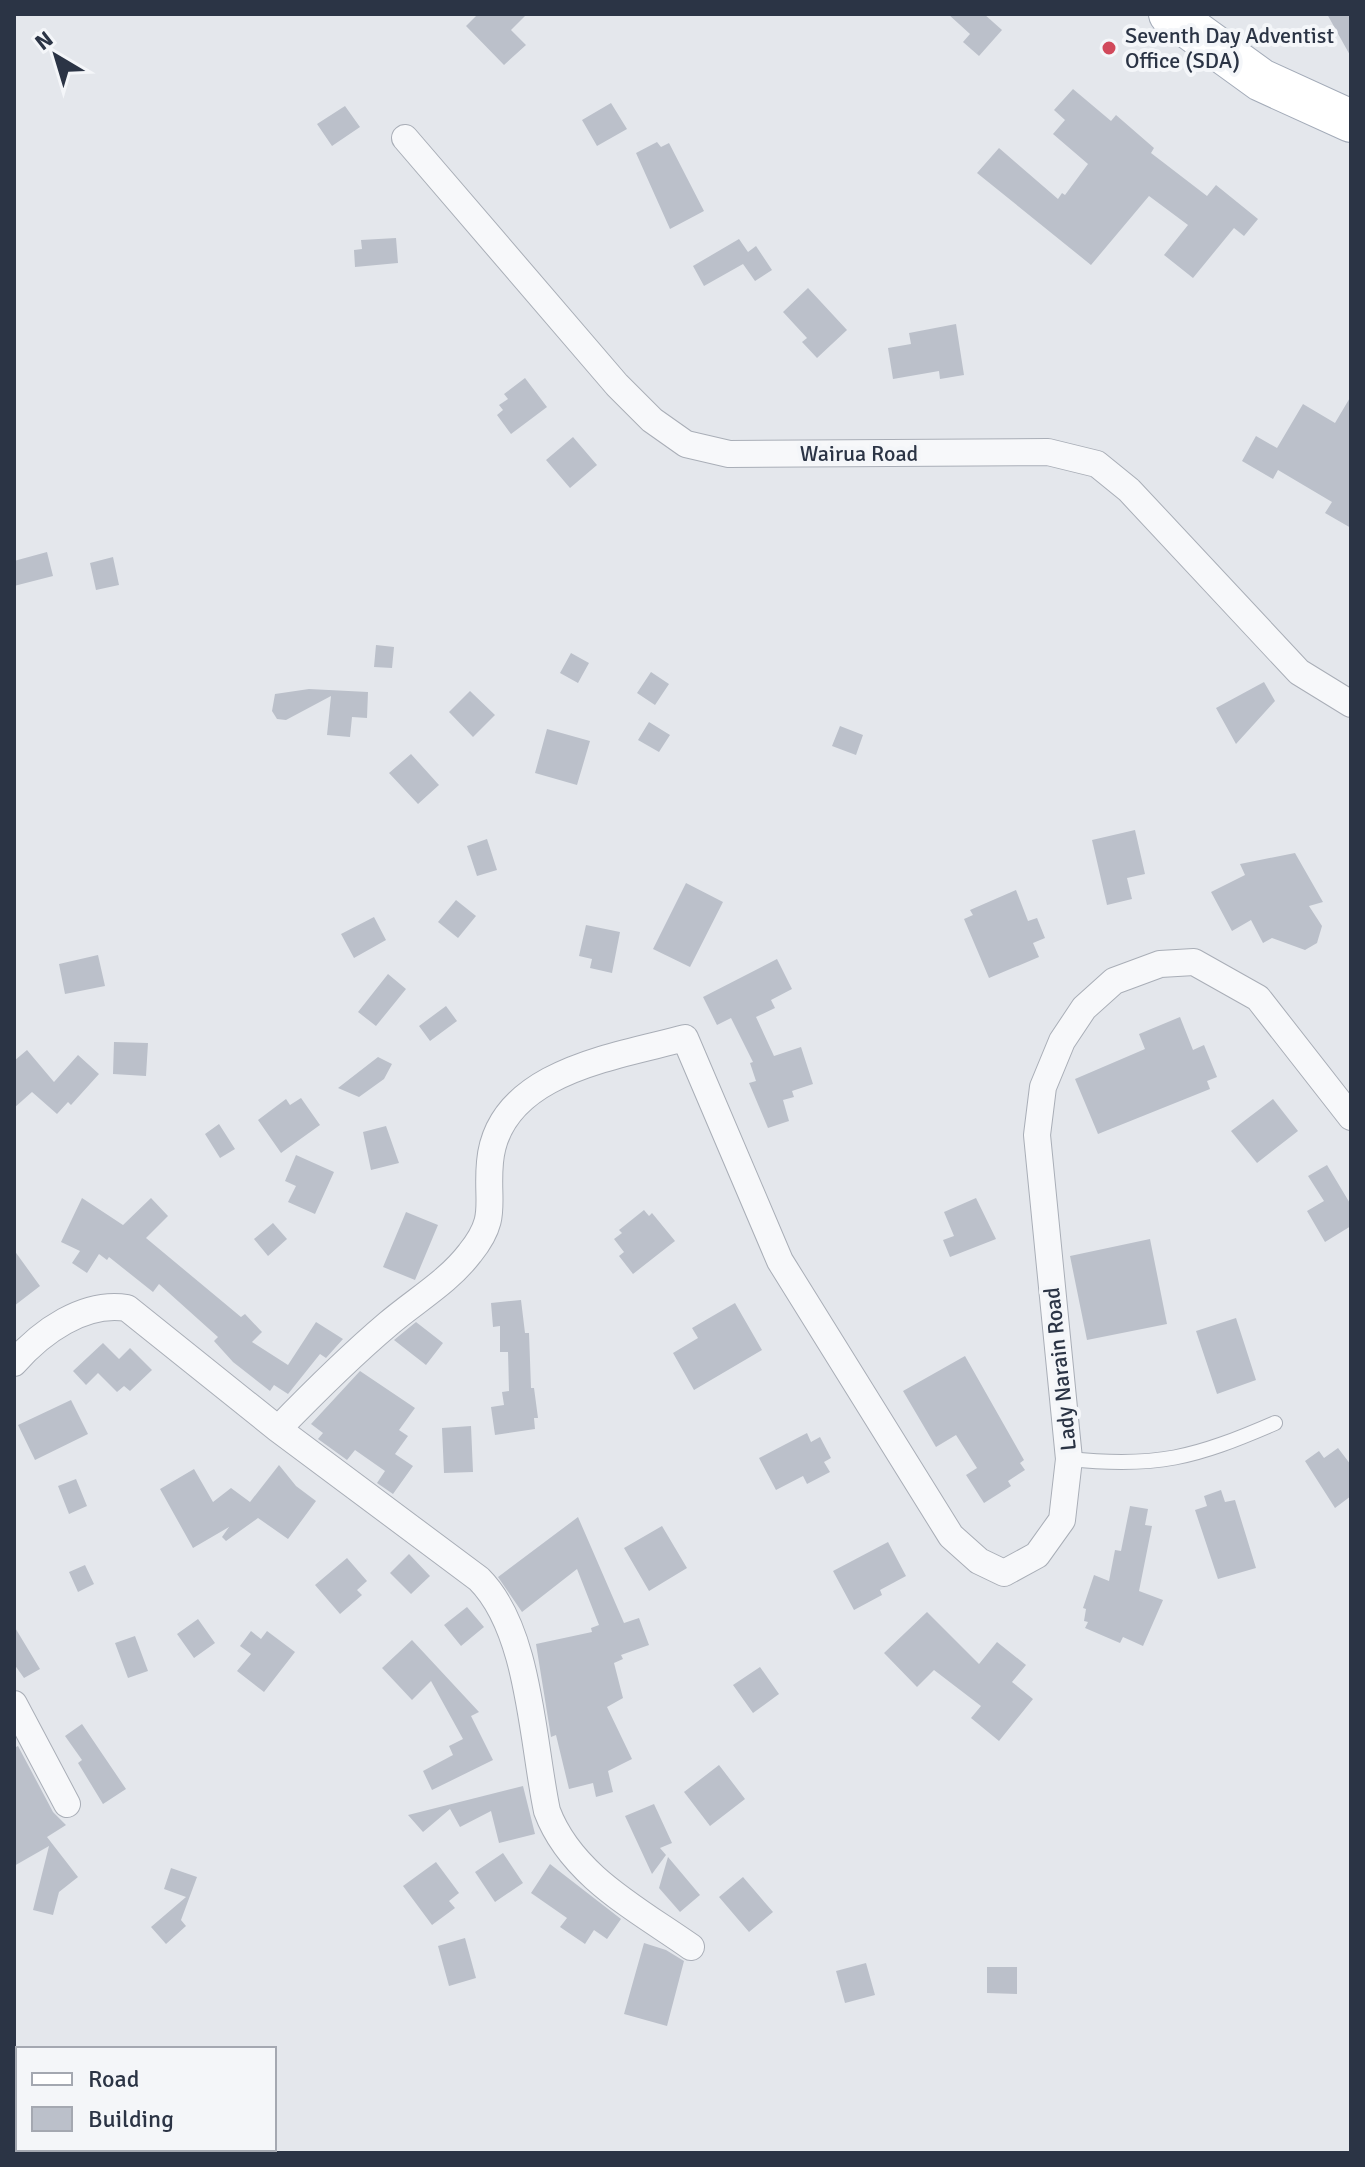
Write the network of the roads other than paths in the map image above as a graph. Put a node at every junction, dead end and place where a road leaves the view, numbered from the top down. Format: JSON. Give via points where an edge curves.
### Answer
{"nodes":[{"id":1,"x":1170,"y":14,"type":"edge"},
{"id":2,"x":1351,"y":121,"type":"edge"},
{"id":3,"x":405,"y":138,"type":"dead end"},
{"id":4,"x":1351,"y":704,"type":"edge"},
{"id":5,"x":1351,"y":1117,"type":"edge"},
{"id":6,"x":14,"y":1363,"type":"edge"},
{"id":7,"x":1275,"y":1423,"type":"dead end"},
{"id":8,"x":278,"y":1429,"type":"junction"},
{"id":9,"x":1069,"y":1459,"type":"junction"},
{"id":10,"x":14,"y":1704,"type":"edge"},
{"id":11,"x":67,"y":1804,"type":"dead end"},
{"id":12,"x":691,"y":1947,"type":"dead end"}],
"edges":[{"from":1,"to":2,"type":"main road","via":[[1261,80]]},
{"from":3,"to":4,"type":"street","name":"Wairua Road","via":[[617,385],[686,444],[729,454],[1048,452],[1097,464],[1129,490],[1299,672]]},
{"from":5,"to":9,"type":"street","name":"Lady Narain Road","via":[[1258,998],[1194,962],[1160,964],[1114,981],[1084,1008],[1062,1041],[1043,1087],[1037,1135]]},
{"from":6,"to":8,"type":"street","via":[[35,1340],[85,1312],[109,1305],[127,1308]]},
{"from":7,"to":9,"type":"lane","via":[[1161,1463]]},
{"from":8,"to":9,"type":"street","name":"Lady Narain Road","via":[[474,1250],[491,1221],[494,1133],[507,1112],[568,1072],[685,1038],[780,1261],[951,1536],[979,1561],[1004,1573],[1037,1555],[1062,1520]]},
{"from":8,"to":12,"type":"street","via":[[492,1592],[508,1620],[521,1667],[535,1756],[555,1832],[584,1870]]},
{"from":10,"to":11,"type":"street"}]}
